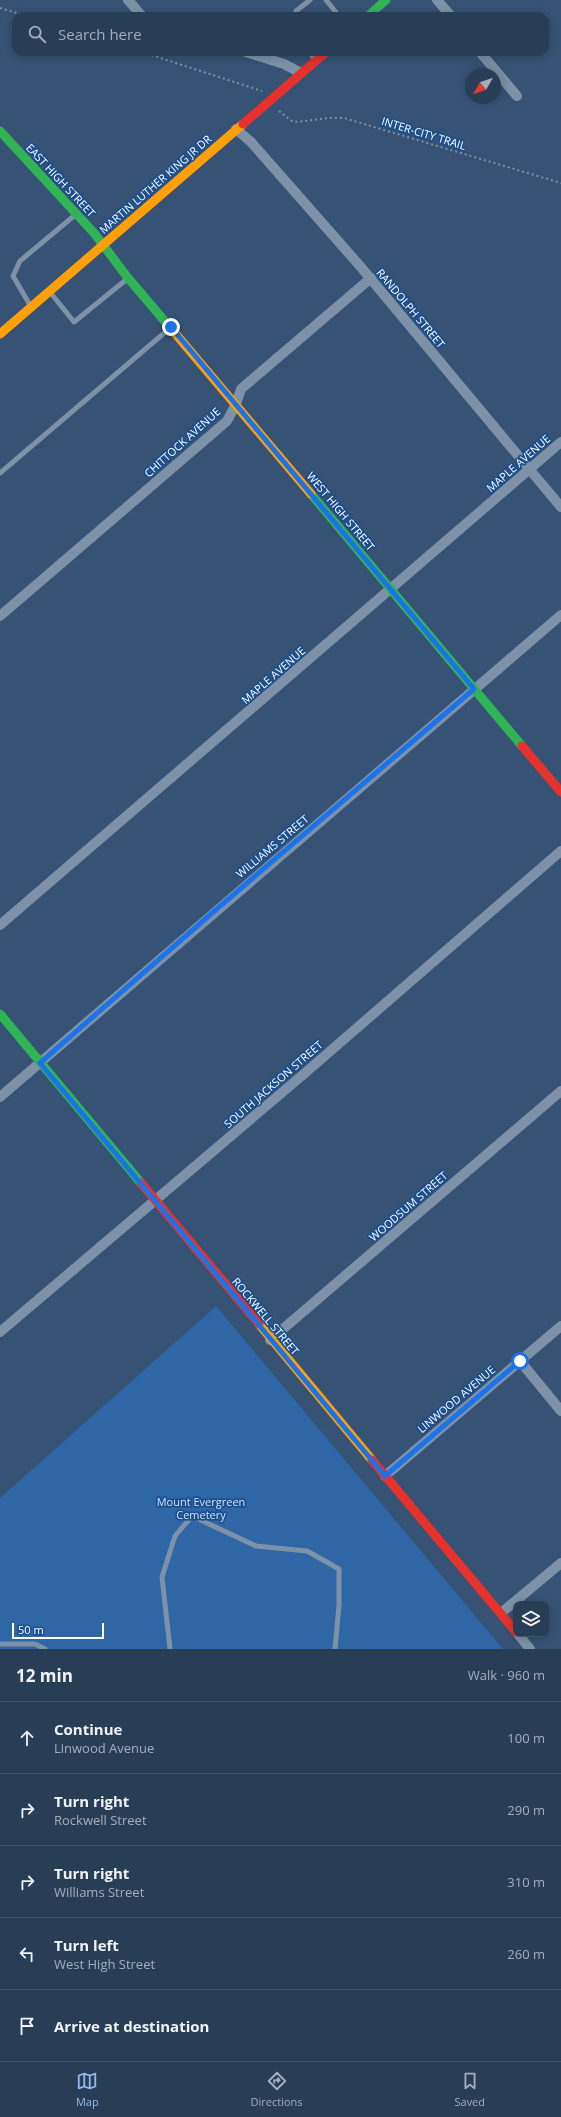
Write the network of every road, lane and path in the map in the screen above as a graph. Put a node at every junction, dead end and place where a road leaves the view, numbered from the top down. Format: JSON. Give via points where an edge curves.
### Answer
{"nodes":[{"id":1,"x":128,"y":0,"type":"edge"},
{"id":2,"x":310,"y":0,"type":"edge"},
{"id":3,"x":326,"y":0,"type":"edge"},
{"id":4,"x":438,"y":0,"type":"edge"},
{"id":5,"x":381,"y":2,"type":"edge"},
{"id":6,"x":0,"y":8,"type":"edge"},
{"id":7,"x":14,"y":12,"type":"edge"},
{"id":8,"x":138,"y":12,"type":"edge"},
{"id":9,"x":296,"y":12,"type":"edge"},
{"id":10,"x":336,"y":12,"type":"edge"},
{"id":11,"x":372,"y":12,"type":"edge"},
{"id":12,"x":448,"y":12,"type":"edge"},
{"id":13,"x":155,"y":56,"type":"edge"},
{"id":14,"x":259,"y":56,"type":"edge"},
{"id":15,"x":313,"y":56,"type":"edge"},
{"id":16,"x":322,"y":56,"type":"edge"},
{"id":17,"x":483,"y":56,"type":"edge"},
{"id":18,"x":316,"y":61,"type":"junction"},
{"id":19,"x":301,"y":73,"type":"junction"},
{"id":20,"x":260,"y":89,"type":"dead end"},
{"id":21,"x":517,"y":96,"type":"dead end"},
{"id":22,"x":282,"y":115,"type":"dead end"},
{"id":23,"x":236,"y":129,"type":"junction"},
{"id":24,"x":0,"y":131,"type":"edge"},
{"id":25,"x":561,"y":183,"type":"edge"},
{"id":26,"x":77,"y":214,"type":"junction"},
{"id":27,"x":104,"y":246,"type":"junction"},
{"id":28,"x":128,"y":278,"type":"junction"},
{"id":29,"x":371,"y":278,"type":"junction"},
{"id":30,"x":50,"y":292,"type":"junction"},
{"id":31,"x":32,"y":307,"type":"junction"},
{"id":32,"x":171,"y":327,"type":"junction"},
{"id":33,"x":0,"y":334,"type":"edge"},
{"id":34,"x":236,"y":404,"type":"junction"},
{"id":35,"x":561,"y":442,"type":"edge"},
{"id":36,"x":529,"y":469,"type":"junction"},
{"id":37,"x":0,"y":473,"type":"edge"},
{"id":38,"x":561,"y":507,"type":"edge"},
{"id":39,"x":391,"y":589,"type":"junction"},
{"id":40,"x":561,"y":615,"type":"edge"},
{"id":41,"x":0,"y":616,"type":"edge"},
{"id":42,"x":474,"y":689,"type":"junction"},
{"id":43,"x":561,"y":792,"type":"edge"},
{"id":44,"x":561,"y":851,"type":"edge"},
{"id":45,"x":0,"y":925,"type":"edge"},
{"id":46,"x":0,"y":1014,"type":"edge"},
{"id":47,"x":40,"y":1063,"type":"junction"},
{"id":48,"x":561,"y":1091,"type":"edge"},
{"id":49,"x":0,"y":1097,"type":"edge"},
{"id":50,"x":154,"y":1201,"type":"junction"},
{"id":51,"x":561,"y":1326,"type":"edge"},
{"id":52,"x":0,"y":1332,"type":"edge"},
{"id":53,"x":270,"y":1340,"type":"junction"},
{"id":54,"x":520,"y":1361,"type":"junction"},
{"id":55,"x":561,"y":1411,"type":"edge"},
{"id":56,"x":385,"y":1476,"type":"junction"},
{"id":57,"x":561,"y":1563,"type":"edge"},
{"id":58,"x":501,"y":1613,"type":"junction"},
{"id":59,"x":513,"y":1628,"type":"edge"},
{"id":60,"x":520,"y":1637,"type":"edge"},
{"id":61,"x":0,"y":1644,"type":"edge"},
{"id":62,"x":45,"y":1649,"type":"edge"},
{"id":63,"x":170,"y":1649,"type":"edge"},
{"id":64,"x":335,"y":1649,"type":"edge"},
{"id":65,"x":530,"y":1649,"type":"edge"}],
"edges":[{"from":1,"to":8,"type":"street"},
{"from":2,"to":9,"type":"lane"},
{"from":3,"to":10,"type":"lane"},
{"from":4,"to":12,"type":"street"},
{"from":5,"to":11,"type":"street"},
{"from":6,"to":7,"type":"path"},
{"from":13,"to":20,"type":"path"},
{"from":14,"to":19,"type":"street","via":[[284,64]]},
{"from":15,"to":18,"type":"lane"},
{"from":16,"to":18,"type":"street","name":"MARTIN LUTHER KING JR DR"},
{"from":17,"to":21,"type":"street"},
{"from":18,"to":19,"type":"street","name":"MARTIN LUTHER KING JR DR"},
{"from":19,"to":23,"type":"street","name":"MARTIN LUTHER KING JR DR"},
{"from":22,"to":25,"type":"path","name":"INTER-CITY TRAIL","via":[[293,122],[324,117],[344,118]]},
{"from":23,"to":27,"type":"street","name":"MARTIN LUTHER KING JR DR"},
{"from":23,"to":29,"type":"street","name":"RANDOLPH STREET","via":[[251,142]]},
{"from":24,"to":26,"type":"street","name":"EAST HIGH STREET"},
{"from":26,"to":27,"type":"street","name":"EAST HIGH STREET"},
{"from":26,"to":31,"type":"lane","via":[[20,261],[12,276]]},
{"from":27,"to":28,"type":"street","name":"WEST HIGH STREET"},
{"from":27,"to":30,"type":"street","name":"MARTIN LUTHER KING JR DR"},
{"from":28,"to":30,"type":"lane","via":[[74,322]]},
{"from":28,"to":32,"type":"street","name":"WEST HIGH STREET"},
{"from":29,"to":34,"type":"street","name":"CHITTOCK AVENUE","via":[[241,388]]},
{"from":29,"to":36,"type":"street","name":"RANDOLPH STREET"},
{"from":30,"to":31,"type":"street","name":"MARTIN LUTHER KING JR DR"},
{"from":31,"to":33,"type":"street","name":"MARTIN LUTHER KING JR DR"},
{"from":32,"to":34,"type":"street","name":"WEST HIGH STREET"},
{"from":32,"to":37,"type":"lane"},
{"from":34,"to":39,"type":"street","name":"WEST HIGH STREET"},
{"from":34,"to":41,"type":"street","name":"CHITTOCK AVENUE","via":[[227,421]]},
{"from":35,"to":36,"type":"street","name":"MAPLE AVENUE"},
{"from":36,"to":38,"type":"street","name":"RANDOLPH STREET"},
{"from":36,"to":39,"type":"street","name":"MAPLE AVENUE"},
{"from":39,"to":42,"type":"street","name":"WEST HIGH STREET"},
{"from":39,"to":45,"type":"street","name":"MAPLE AVENUE"},
{"from":40,"to":42,"type":"street","name":"WILLIAMS STREET"},
{"from":42,"to":43,"type":"street","name":"WEST HIGH STREET"},
{"from":42,"to":47,"type":"street","name":"WILLIAMS STREET"},
{"from":44,"to":50,"type":"street","name":"SOUTH JACKSON STREET"},
{"from":46,"to":47,"type":"street","name":"ROCKWELL STREET"},
{"from":47,"to":49,"type":"street","name":"WILLIAMS STREET"},
{"from":47,"to":50,"type":"street","name":"ROCKWELL STREET"},
{"from":48,"to":53,"type":"street","name":"WOODSUM STREET"},
{"from":50,"to":52,"type":"street","name":"SOUTH JACKSON STREET"},
{"from":50,"to":53,"type":"street","name":"ROCKWELL STREET"},
{"from":51,"to":54,"type":"street","name":"LINWOOD AVENUE"},
{"from":53,"to":56,"type":"street","name":"ROCKWELL STREET"},
{"from":54,"to":55,"type":"street"},
{"from":54,"to":56,"type":"street","name":"LINWOOD AVENUE"},
{"from":56,"to":58,"type":"street","name":"ROCKWELL STREET"},
{"from":57,"to":58,"type":"street"},
{"from":58,"to":59,"type":"street","name":"ROCKWELL STREET"},
{"from":60,"to":65,"type":"street"},
{"from":61,"to":62,"type":"lane","via":[[35,1644]]},
{"from":63,"to":64,"type":"lane","via":[[162,1578],[175,1536],[192,1516],[256,1546],[307,1552],[339,1569]]}]}
